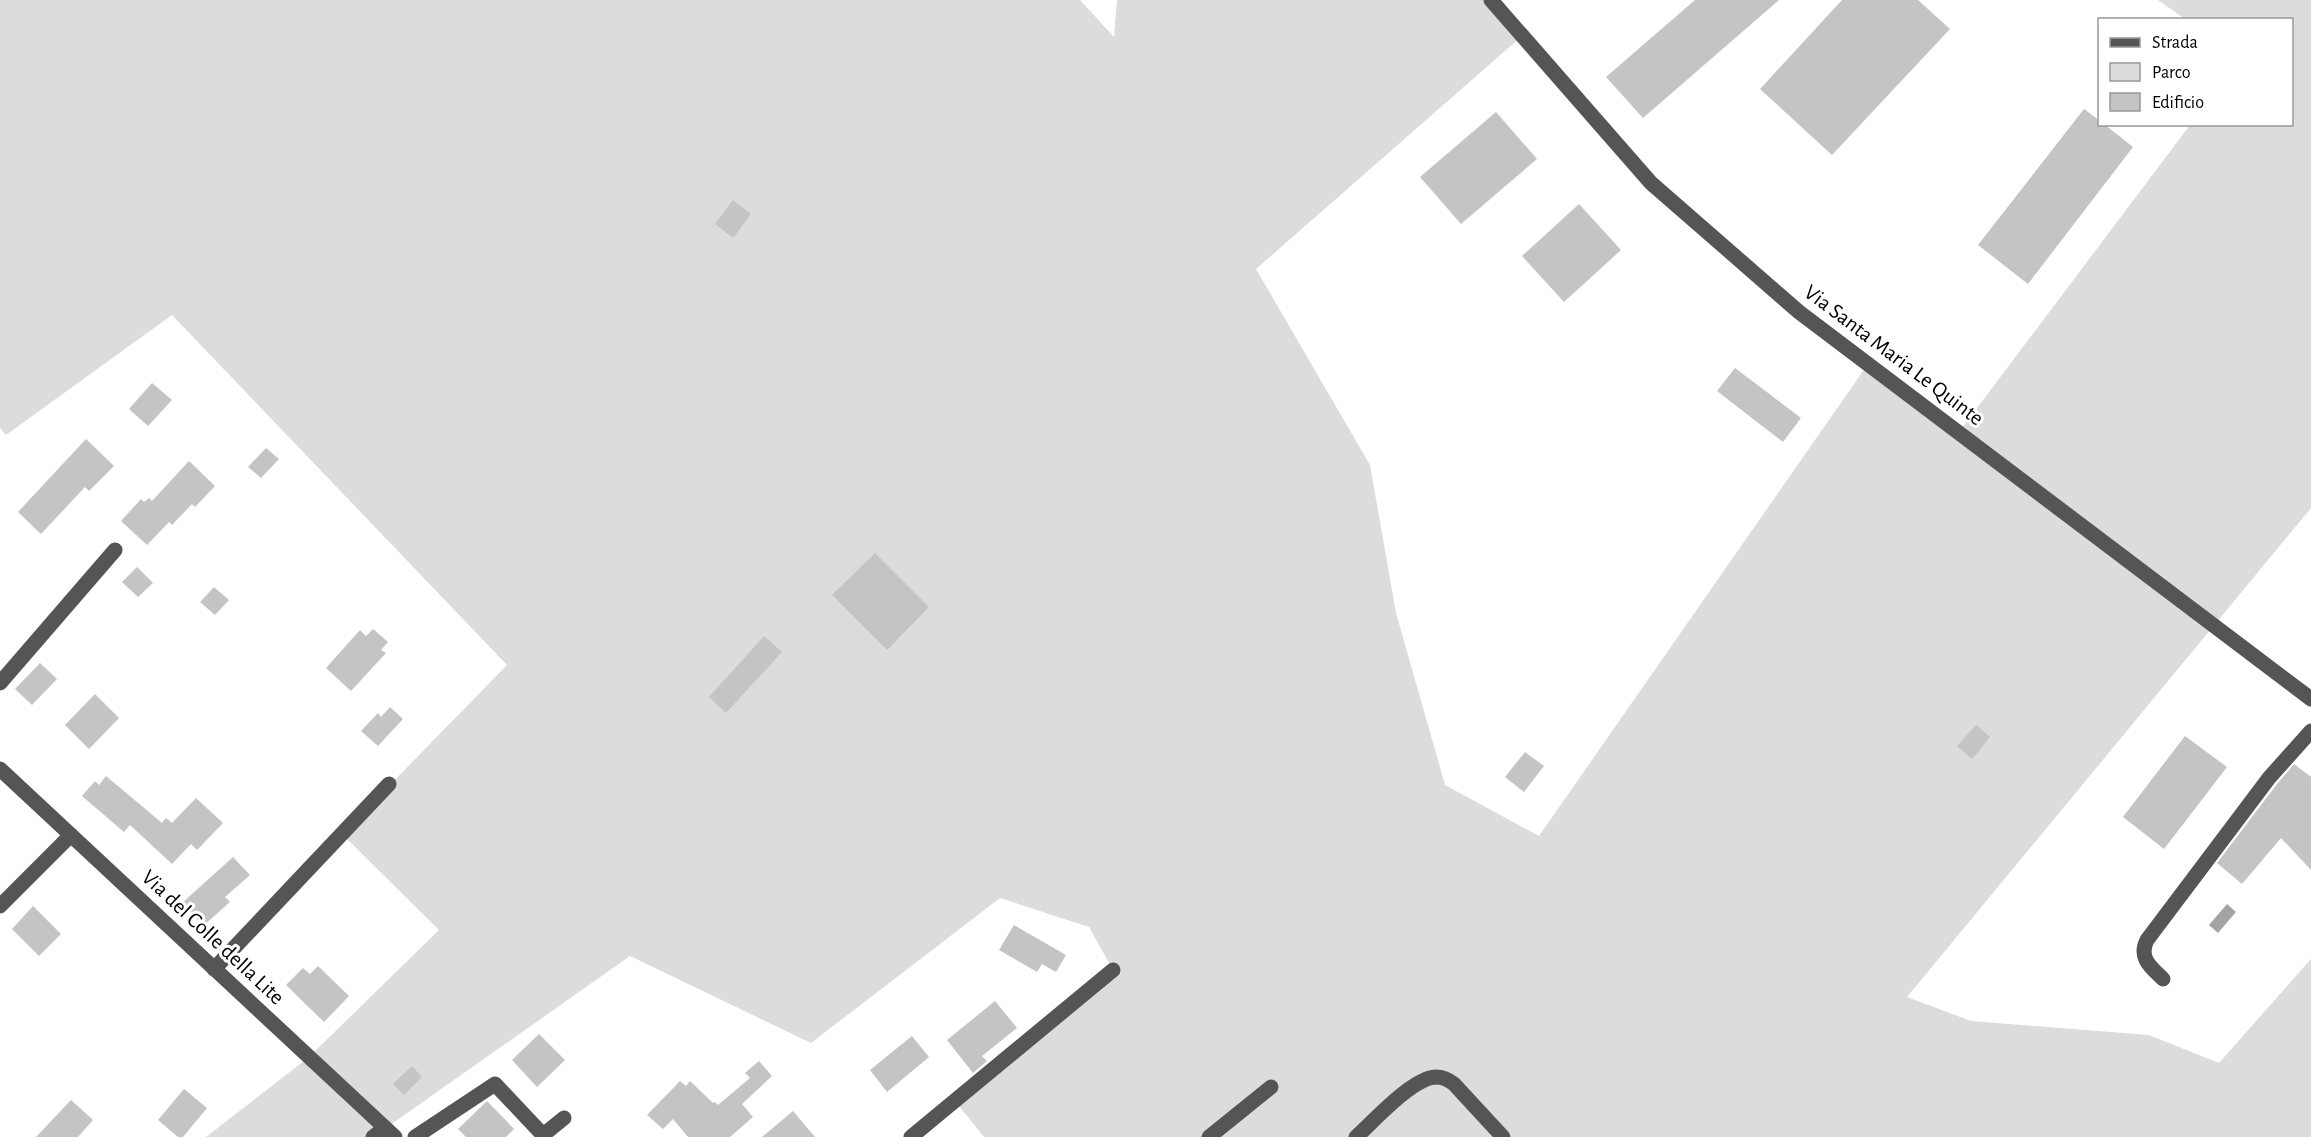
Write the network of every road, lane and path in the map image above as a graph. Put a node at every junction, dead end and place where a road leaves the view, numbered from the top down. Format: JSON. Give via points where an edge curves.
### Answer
{"nodes":[{"id":1,"x":1491,"y":0,"type":"edge"},
{"id":2,"x":116,"y":550,"type":"dead end"},
{"id":3,"x":0,"y":683,"type":"edge"},
{"id":4,"x":2311,"y":699,"type":"edge"},
{"id":5,"x":2311,"y":731,"type":"edge"},
{"id":6,"x":0,"y":770,"type":"edge"},
{"id":7,"x":389,"y":784,"type":"dead end"},
{"id":8,"x":71,"y":835,"type":"junction"},
{"id":9,"x":0,"y":906,"type":"edge"},
{"id":10,"x":214,"y":969,"type":"junction"},
{"id":11,"x":1113,"y":970,"type":"dead end"},
{"id":12,"x":2163,"y":979,"type":"dead end"},
{"id":13,"x":1271,"y":1087,"type":"dead end"},
{"id":14,"x":564,"y":1118,"type":"dead end"},
{"id":15,"x":384,"y":1134,"type":"edge"},
{"id":16,"x":415,"y":1137,"type":"edge"},
{"id":17,"x":911,"y":1137,"type":"edge"},
{"id":18,"x":1209,"y":1137,"type":"edge"},
{"id":19,"x":1356,"y":1137,"type":"edge"},
{"id":20,"x":1503,"y":1137,"type":"edge"}],
"edges":[{"from":1,"to":4,"type":"street","name":"Via Santa Maria Le Quinte","via":[[1651,183],[1799,312]]},
{"from":2,"to":3,"type":"street"},
{"from":5,"to":12,"type":"street","via":[[2276,769],[2147,940],[2143,948],[2146,963]]},
{"from":6,"to":8,"type":"street","name":"Via del Colle della Lite"},
{"from":7,"to":10,"type":"street"},
{"from":8,"to":9,"type":"street"},
{"from":8,"to":10,"type":"street","name":"Via del Colle della Lite"},
{"from":10,"to":15,"type":"street","name":"Via del Colle della Lite"},
{"from":11,"to":17,"type":"street"},
{"from":13,"to":18,"type":"street"},
{"from":14,"to":16,"type":"street","via":[[543,1135],[495,1084]]},
{"from":19,"to":20,"type":"street","via":[[1410,1089],[1435,1077],[1454,1084]]}]}
